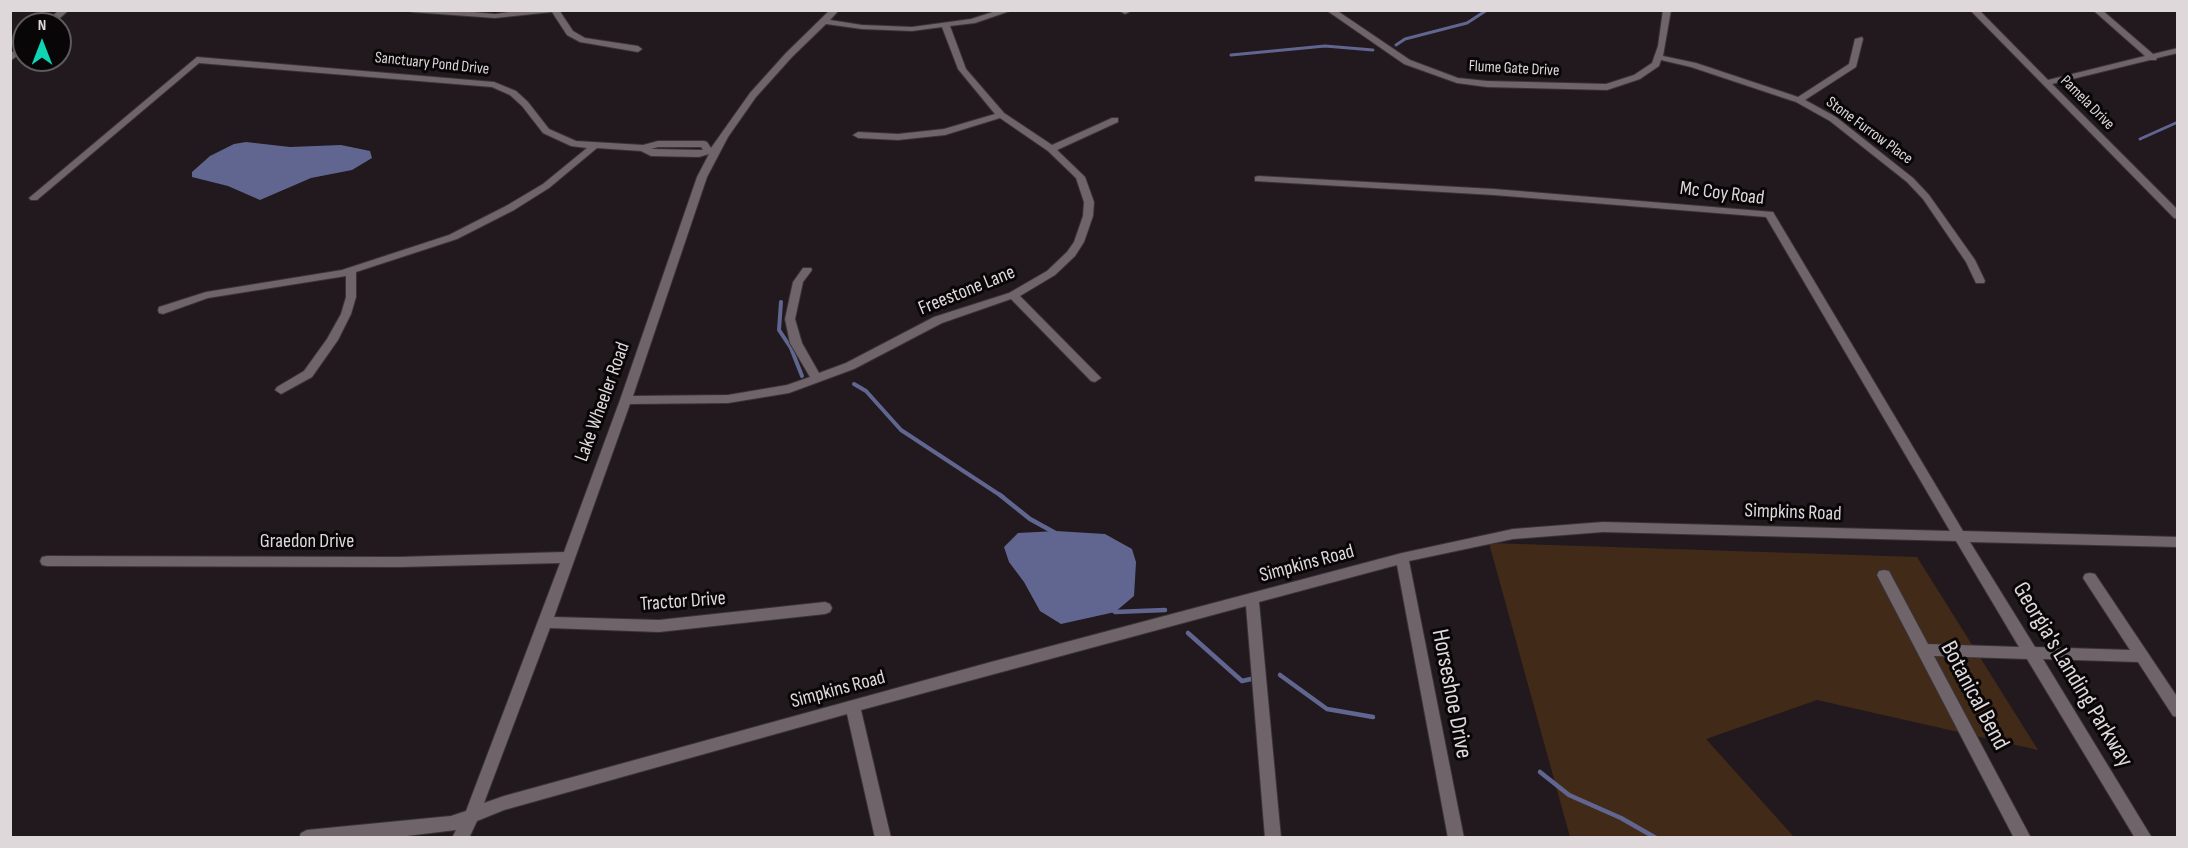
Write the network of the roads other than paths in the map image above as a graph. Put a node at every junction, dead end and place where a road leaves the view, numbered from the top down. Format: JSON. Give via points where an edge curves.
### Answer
{"nodes":[{"id":1,"x":412,"y":10,"type":"edge"},
{"id":2,"x":550,"y":10,"type":"edge"},
{"id":3,"x":555,"y":10,"type":"edge"},
{"id":4,"x":835,"y":10,"type":"edge"},
{"id":5,"x":1009,"y":10,"type":"edge"},
{"id":6,"x":1330,"y":10,"type":"edge"},
{"id":7,"x":1668,"y":10,"type":"edge"},
{"id":8,"x":1974,"y":10,"type":"edge"},
{"id":9,"x":2097,"y":10,"type":"edge"},
{"id":10,"x":823,"y":21,"type":"junction"},
{"id":11,"x":945,"y":26,"type":"junction"},
{"id":12,"x":1859,"y":39,"type":"dead end"},
{"id":13,"x":638,"y":49,"type":"dead end"},
{"id":14,"x":2178,"y":50,"type":"edge"},
{"id":15,"x":1658,"y":57,"type":"junction"},
{"id":16,"x":2153,"y":58,"type":"junction"},
{"id":17,"x":2046,"y":83,"type":"junction"},
{"id":18,"x":1800,"y":100,"type":"junction"},
{"id":19,"x":1001,"y":115,"type":"junction"},
{"id":20,"x":1114,"y":120,"type":"dead end"},
{"id":21,"x":858,"y":135,"type":"dead end"},
{"id":22,"x":593,"y":147,"type":"junction"},
{"id":23,"x":1050,"y":149,"type":"junction"},
{"id":24,"x":712,"y":150,"type":"junction"},
{"id":25,"x":1258,"y":179,"type":"dead end"},
{"id":26,"x":34,"y":198,"type":"dead end"},
{"id":27,"x":2178,"y":216,"type":"edge"},
{"id":28,"x":351,"y":270,"type":"junction"},
{"id":29,"x":807,"y":270,"type":"dead end"},
{"id":30,"x":1980,"y":281,"type":"dead end"},
{"id":31,"x":1013,"y":295,"type":"junction"},
{"id":32,"x":163,"y":310,"type":"dead end"},
{"id":33,"x":1095,"y":378,"type":"dead end"},
{"id":34,"x":817,"y":379,"type":"junction"},
{"id":35,"x":281,"y":390,"type":"dead end"},
{"id":36,"x":626,"y":400,"type":"junction"},
{"id":37,"x":1960,"y":537,"type":"junction"},
{"id":38,"x":2178,"y":542,"type":"edge"},
{"id":39,"x":568,"y":557,"type":"junction"},
{"id":40,"x":1402,"y":558,"type":"junction"},
{"id":41,"x":47,"y":561,"type":"dead end"},
{"id":42,"x":1884,"y":575,"type":"dead end"},
{"id":43,"x":2090,"y":578,"type":"dead end"},
{"id":44,"x":1252,"y":600,"type":"junction"},
{"id":45,"x":825,"y":608,"type":"dead end"},
{"id":46,"x":545,"y":622,"type":"junction"},
{"id":47,"x":1924,"y":650,"type":"junction"},
{"id":48,"x":2033,"y":653,"type":"junction"},
{"id":49,"x":2140,"y":656,"type":"junction"},
{"id":50,"x":853,"y":706,"type":"junction"},
{"id":51,"x":2178,"y":711,"type":"edge"},
{"id":52,"x":472,"y":815,"type":"junction"},
{"id":53,"x":307,"y":837,"type":"edge"},
{"id":54,"x":460,"y":837,"type":"edge"},
{"id":55,"x":882,"y":837,"type":"edge"},
{"id":56,"x":1273,"y":837,"type":"edge"},
{"id":57,"x":1456,"y":837,"type":"edge"},
{"id":58,"x":2023,"y":837,"type":"edge"},
{"id":59,"x":2144,"y":837,"type":"edge"}],
"edges":[{"from":1,"to":2,"type":"street","via":[[495,16]]},
{"from":3,"to":13,"type":"street","via":[[570,33],[583,40]]},
{"from":4,"to":10,"type":"street","name":"Lake Wheeler Road"},
{"from":5,"to":11,"type":"street"},
{"from":6,"to":15,"type":"street","name":"Flume Gate Drive","via":[[1407,62],[1457,80],[1607,87],[1637,77],[1656,64]]},
{"from":7,"to":15,"type":"street"},
{"from":8,"to":17,"type":"street","name":"Pamela Drive"},
{"from":9,"to":16,"type":"street"},
{"from":10,"to":11,"type":"street","via":[[886,29]]},
{"from":10,"to":24,"type":"street","name":"Lake Wheeler Road","via":[[753,95]]},
{"from":11,"to":19,"type":"street","name":"Freestone Lane","via":[[962,69]]},
{"from":12,"to":18,"type":"street","via":[[1853,65]]},
{"from":14,"to":16,"type":"street"},
{"from":15,"to":18,"type":"street","name":"Stone Furrow Place"},
{"from":16,"to":17,"type":"street"},
{"from":17,"to":27,"type":"street","name":"Pamela Drive"},
{"from":18,"to":30,"type":"street","name":"Stone Furrow Place","via":[[1833,119],[1910,180],[1926,197]]},
{"from":19,"to":21,"type":"street","via":[[927,135]]},
{"from":19,"to":23,"type":"street","name":"Freestone Lane"},
{"from":20,"to":23,"type":"street"},
{"from":22,"to":24,"type":"street","name":"Sanctuary Pond Drive","via":[[643,148],[651,153],[699,154]]},
{"from":22,"to":26,"type":"street","name":"Sanctuary Pond Drive","via":[[553,135],[513,93],[494,85],[197,60]]},
{"from":22,"to":28,"type":"street","via":[[546,186],[453,237]]},
{"from":23,"to":31,"type":"street","name":"Freestone Lane","via":[[1080,177],[1089,202],[1085,227],[1063,263]]},
{"from":24,"to":36,"type":"street","name":"Lake Wheeler Road"},
{"from":25,"to":37,"type":"street","name":"Mc Coy Road","via":[[1494,192],[1769,214]]},
{"from":28,"to":32,"type":"street","via":[[206,295]]},
{"from":28,"to":35,"type":"street","via":[[351,297],[332,340],[308,374]]},
{"from":29,"to":34,"type":"street","via":[[798,282],[790,319],[796,343]]},
{"from":31,"to":33,"type":"street"},
{"from":31,"to":34,"type":"street","name":"Freestone Lane","via":[[938,320]]},
{"from":34,"to":36,"type":"street","name":"Freestone Lane","via":[[751,397]]},
{"from":36,"to":39,"type":"street","name":"Lake Wheeler Road"},
{"from":37,"to":38,"type":"street","name":"Simpkins Road"},
{"from":37,"to":40,"type":"street","name":"Simpkins Road","via":[[1603,527],[1513,534]]},
{"from":37,"to":48,"type":"street","name":"Georgia's Landing Parkway"},
{"from":39,"to":41,"type":"street","name":"Graedon Drive","via":[[399,562]]},
{"from":39,"to":46,"type":"street","name":"Lake Wheeler Road"},
{"from":40,"to":44,"type":"street","name":"Simpkins Road"},
{"from":40,"to":57,"type":"street","name":"Horseshoe Drive"},
{"from":42,"to":47,"type":"street","name":"Botanical Bend"},
{"from":43,"to":49,"type":"street"},
{"from":44,"to":50,"type":"street","name":"Simpkins Road"},
{"from":44,"to":56,"type":"street"},
{"from":45,"to":46,"type":"street","name":"Tractor Drive","via":[[659,626]]},
{"from":46,"to":52,"type":"street","name":"Lake Wheeler Road"},
{"from":47,"to":48,"type":"street"},
{"from":47,"to":58,"type":"street","name":"Botanical Bend"},
{"from":48,"to":49,"type":"street"},
{"from":48,"to":59,"type":"street","name":"Georgia's Landing Parkway"},
{"from":49,"to":51,"type":"street"},
{"from":50,"to":52,"type":"street","name":"Simpkins Road"},
{"from":50,"to":55,"type":"street"},
{"from":52,"to":53,"type":"street","name":"Simpkins Road","via":[[451,824],[419,829]]},
{"from":52,"to":54,"type":"street","name":"Lake Wheeler Road"}]}
